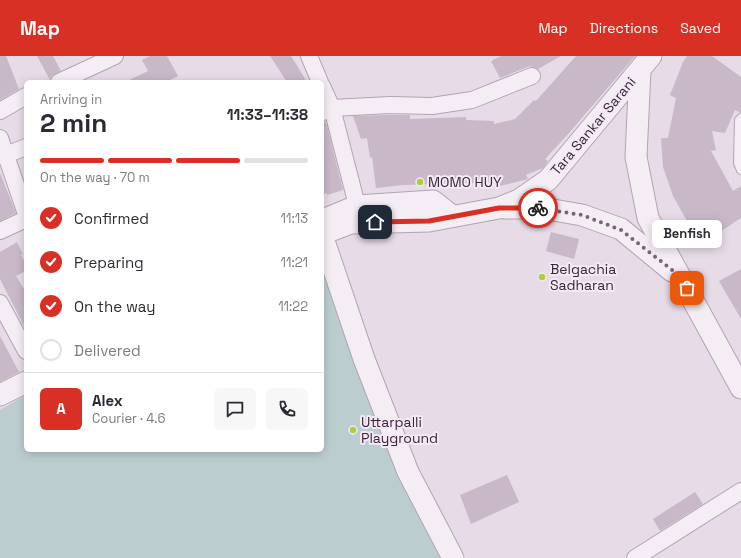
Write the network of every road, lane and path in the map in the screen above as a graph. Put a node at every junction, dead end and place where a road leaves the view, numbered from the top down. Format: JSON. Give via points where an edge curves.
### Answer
{"nodes":[{"id":1,"x":116,"y":56,"type":"edge"},
{"id":2,"x":309,"y":56,"type":"edge"},
{"id":3,"x":645,"y":63,"type":"edge"},
{"id":4,"x":532,"y":76,"type":"dead end"},
{"id":5,"x":64,"y":80,"type":"edge"},
{"id":6,"x":319,"y":80,"type":"edge"},
{"id":7,"x":324,"y":96,"type":"edge"},
{"id":8,"x":24,"y":97,"type":"edge"},
{"id":9,"x":327,"y":110,"type":"edge"},
{"id":10,"x":0,"y":111,"type":"edge"},
{"id":11,"x":741,"y":118,"type":"edge"},
{"id":12,"x":0,"y":138,"type":"edge"},
{"id":13,"x":24,"y":148,"type":"edge"},
{"id":14,"x":6,"y":155,"type":"junction"},
{"id":15,"x":741,"y":170,"type":"edge"},
{"id":16,"x":24,"y":208,"type":"edge"},
{"id":17,"x":499,"y":208,"type":"junction"},
{"id":18,"x":359,"y":214,"type":"junction"},
{"id":19,"x":24,"y":220,"type":"edge"},
{"id":20,"x":324,"y":221,"type":"edge"},
{"id":21,"x":0,"y":231,"type":"edge"},
{"id":22,"x":324,"y":233,"type":"edge"},
{"id":23,"x":324,"y":240,"type":"edge"},
{"id":24,"x":681,"y":277,"type":"junction"},
{"id":25,"x":0,"y":303,"type":"edge"},
{"id":26,"x":24,"y":347,"type":"edge"},
{"id":27,"x":24,"y":383,"type":"edge"},
{"id":28,"x":741,"y":388,"type":"edge"},
{"id":29,"x":0,"y":395,"type":"edge"},
{"id":30,"x":24,"y":397,"type":"edge"},
{"id":31,"x":0,"y":408,"type":"edge"},
{"id":32,"x":741,"y":491,"type":"edge"},
{"id":33,"x":453,"y":558,"type":"edge"},
{"id":34,"x":635,"y":558,"type":"edge"}],
"edges":[{"from":1,"to":5,"type":"street"},
{"from":2,"to":6,"type":"street"},
{"from":3,"to":17,"type":"street","name":"Tara Sankar Sarani","via":[[548,180],[519,200]]},
{"from":3,"to":24,"type":"street","via":[[636,157],[648,218]]},
{"from":4,"to":9,"type":"street","via":[[472,100],[432,106],[390,105]]},
{"from":7,"to":9,"type":"street"},
{"from":8,"to":10,"type":"street"},
{"from":9,"to":18,"type":"street"},
{"from":11,"to":15,"type":"lane","via":[[738,163]]},
{"from":12,"to":14,"type":"street"},
{"from":13,"to":14,"type":"street"},
{"from":14,"to":16,"type":"street"},
{"from":17,"to":18,"type":"street","name":"Tara Sankar Sarani","via":[[429,221]]},
{"from":17,"to":24,"type":"street","via":[[542,208],[582,215],[621,230]]},
{"from":18,"to":20,"type":"street"},
{"from":18,"to":22,"type":"street","name":"Tara Sankar Sarani","via":[[351,223]]},
{"from":19,"to":21,"type":"street"},
{"from":23,"to":33,"type":"street","via":[[364,359],[408,472]]},
{"from":24,"to":28,"type":"street"},
{"from":25,"to":26,"type":"street"},
{"from":27,"to":29,"type":"street"},
{"from":30,"to":31,"type":"street"},
{"from":32,"to":34,"type":"street"}]}
